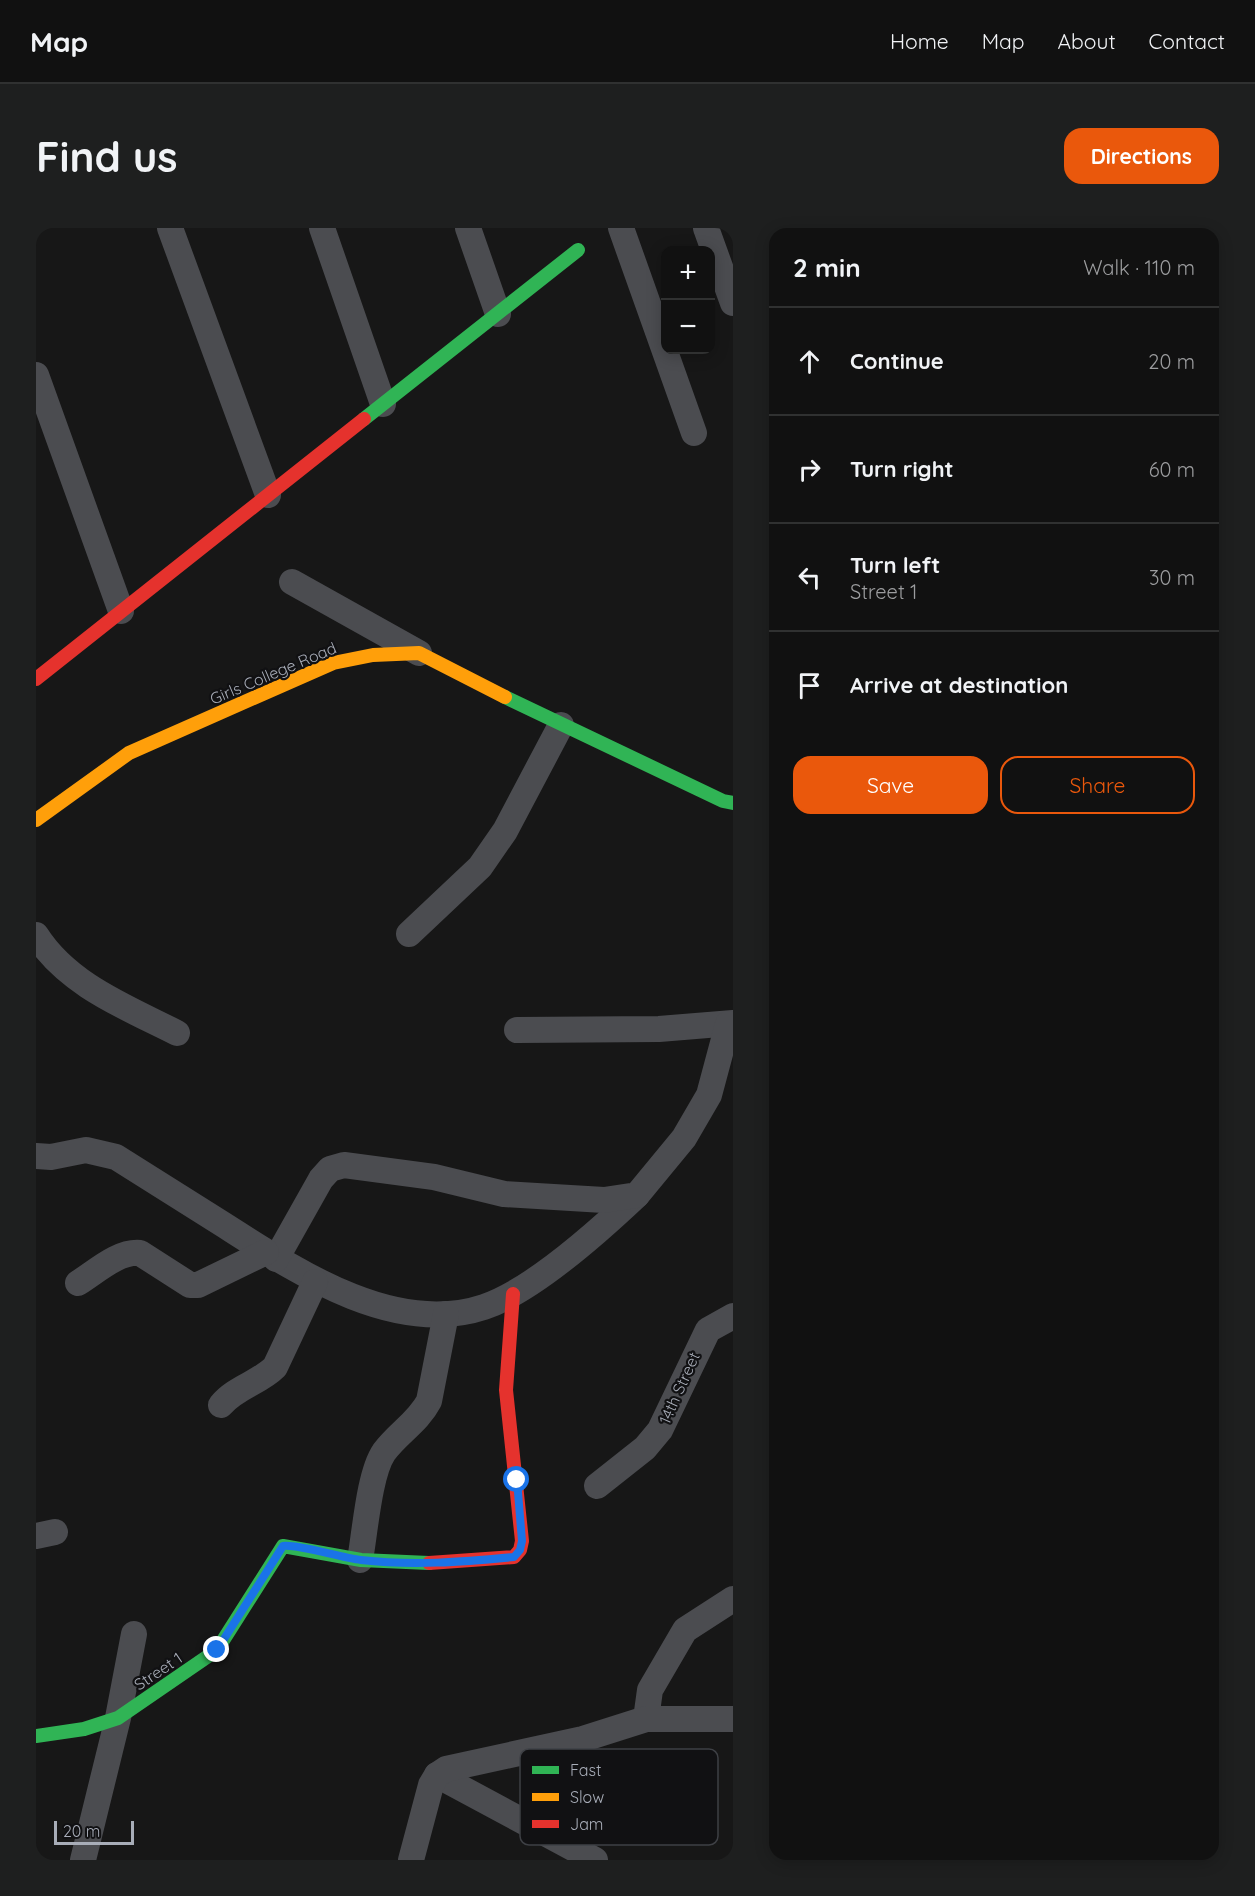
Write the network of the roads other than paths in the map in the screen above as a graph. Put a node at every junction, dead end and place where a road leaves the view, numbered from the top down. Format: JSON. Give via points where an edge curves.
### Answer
{"nodes":[{"id":1,"x":170,"y":228,"type":"edge"},
{"id":2,"x":322,"y":228,"type":"edge"},
{"id":3,"x":468,"y":228,"type":"edge"},
{"id":4,"x":621,"y":228,"type":"edge"},
{"id":5,"x":706,"y":228,"type":"edge"},
{"id":6,"x":578,"y":250,"type":"dead end"},
{"id":7,"x":733,"y":303,"type":"edge"},
{"id":8,"x":498,"y":314,"type":"junction"},
{"id":9,"x":36,"y":375,"type":"edge"},
{"id":10,"x":383,"y":404,"type":"junction"},
{"id":11,"x":41,"y":405,"type":"edge"},
{"id":12,"x":694,"y":433,"type":"dead end"},
{"id":13,"x":268,"y":495,"type":"junction"},
{"id":14,"x":292,"y":582,"type":"dead end"},
{"id":15,"x":121,"y":611,"type":"junction"},
{"id":16,"x":419,"y":653,"type":"junction"},
{"id":17,"x":36,"y":678,"type":"edge"},
{"id":18,"x":561,"y":725,"type":"junction"},
{"id":19,"x":733,"y":803,"type":"edge"},
{"id":20,"x":36,"y":820,"type":"edge"},
{"id":21,"x":409,"y":934,"type":"dead end"},
{"id":22,"x":36,"y":935,"type":"edge"},
{"id":23,"x":730,"y":1023,"type":"edge"},
{"id":24,"x":517,"y":1030,"type":"dead end"},
{"id":25,"x":177,"y":1033,"type":"dead end"},
{"id":26,"x":36,"y":1156,"type":"edge"},
{"id":27,"x":637,"y":1195,"type":"junction"},
{"id":28,"x":271,"y":1255,"type":"junction"},
{"id":29,"x":315,"y":1282,"type":"junction"},
{"id":30,"x":78,"y":1283,"type":"dead end"},
{"id":31,"x":513,"y":1294,"type":"junction"},
{"id":32,"x":447,"y":1314,"type":"junction"},
{"id":33,"x":733,"y":1316,"type":"edge"},
{"id":34,"x":221,"y":1405,"type":"dead end"},
{"id":35,"x":597,"y":1486,"type":"dead end"},
{"id":36,"x":360,"y":1560,"type":"junction"},
{"id":37,"x":733,"y":1599,"type":"edge"},
{"id":38,"x":134,"y":1634,"type":"dead end"},
{"id":39,"x":118,"y":1718,"type":"junction"},
{"id":40,"x":646,"y":1719,"type":"junction"},
{"id":41,"x":733,"y":1719,"type":"edge"},
{"id":42,"x":36,"y":1736,"type":"edge"},
{"id":43,"x":537,"y":1749,"type":"edge"},
{"id":44,"x":520,"y":1753,"type":"edge"},
{"id":45,"x":437,"y":1774,"type":"junction"},
{"id":46,"x":520,"y":1825,"type":"edge"},
{"id":47,"x":564,"y":1852,"type":"edge"},
{"id":48,"x":83,"y":1860,"type":"edge"},
{"id":49,"x":411,"y":1860,"type":"edge"},
{"id":50,"x":595,"y":1860,"type":"edge"}],
"edges":[{"from":1,"to":13,"type":"street"},
{"from":2,"to":10,"type":"street"},
{"from":3,"to":8,"type":"street"},
{"from":4,"to":12,"type":"street"},
{"from":5,"to":7,"type":"street"},
{"from":6,"to":8,"type":"street"},
{"from":8,"to":10,"type":"street"},
{"from":9,"to":11,"type":"street"},
{"from":10,"to":13,"type":"street"},
{"from":11,"to":15,"type":"street"},
{"from":13,"to":15,"type":"street"},
{"from":14,"to":16,"type":"street"},
{"from":15,"to":17,"type":"street"},
{"from":16,"to":18,"type":"street","name":"Girls College Road"},
{"from":16,"to":20,"type":"street","name":"Girls College Road","via":[[373,655],[333,663],[129,753]]},
{"from":18,"to":19,"type":"street","name":"Girls College Road"},
{"from":18,"to":21,"type":"street","via":[[506,831],[480,867]]},
{"from":22,"to":25,"type":"street","via":[[62,965],[92,989]]},
{"from":23,"to":24,"type":"street","via":[[660,1029]]},
{"from":23,"to":27,"type":"street","via":[[709,1095],[684,1138]]},
{"from":26,"to":28,"type":"street","via":[[86,1150],[116,1157]]},
{"from":27,"to":28,"type":"street","via":[[604,1200],[504,1194],[434,1177],[344,1165],[330,1169],[321,1179]]},
{"from":27,"to":31,"type":"street","via":[[599,1231]]},
{"from":28,"to":29,"type":"street"},
{"from":28,"to":30,"type":"street","via":[[190,1285],[140,1253],[132,1252]]},
{"from":29,"to":32,"type":"street","via":[[405,1312]]},
{"from":29,"to":34,"type":"street","via":[[275,1367],[231,1394]]},
{"from":31,"to":32,"type":"street","via":[[483,1307]]},
{"from":31,"to":36,"type":"street","via":[[507,1403],[519,1500],[520,1550],[514,1557],[455,1563]]},
{"from":32,"to":36,"type":"street","via":[[429,1401],[423,1413],[391,1444],[376,1469]]},
{"from":33,"to":35,"type":"street","name":"14th Street","via":[[708,1330],[660,1430],[645,1448]]},
{"from":36,"to":39,"type":"street","name":"Street 1","via":[[287,1545],[280,1549],[217,1650]]},
{"from":37,"to":40,"type":"street","via":[[685,1630],[650,1690]]},
{"from":38,"to":39,"type":"street"},
{"from":39,"to":42,"type":"street","name":"Street 1","via":[[84,1729]]},
{"from":39,"to":48,"type":"street"},
{"from":40,"to":41,"type":"street"},
{"from":40,"to":43,"type":"street"},
{"from":44,"to":45,"type":"street"},
{"from":45,"to":46,"type":"street"},
{"from":45,"to":49,"type":"street","via":[[430,1785]]},
{"from":47,"to":50,"type":"street"}]}
